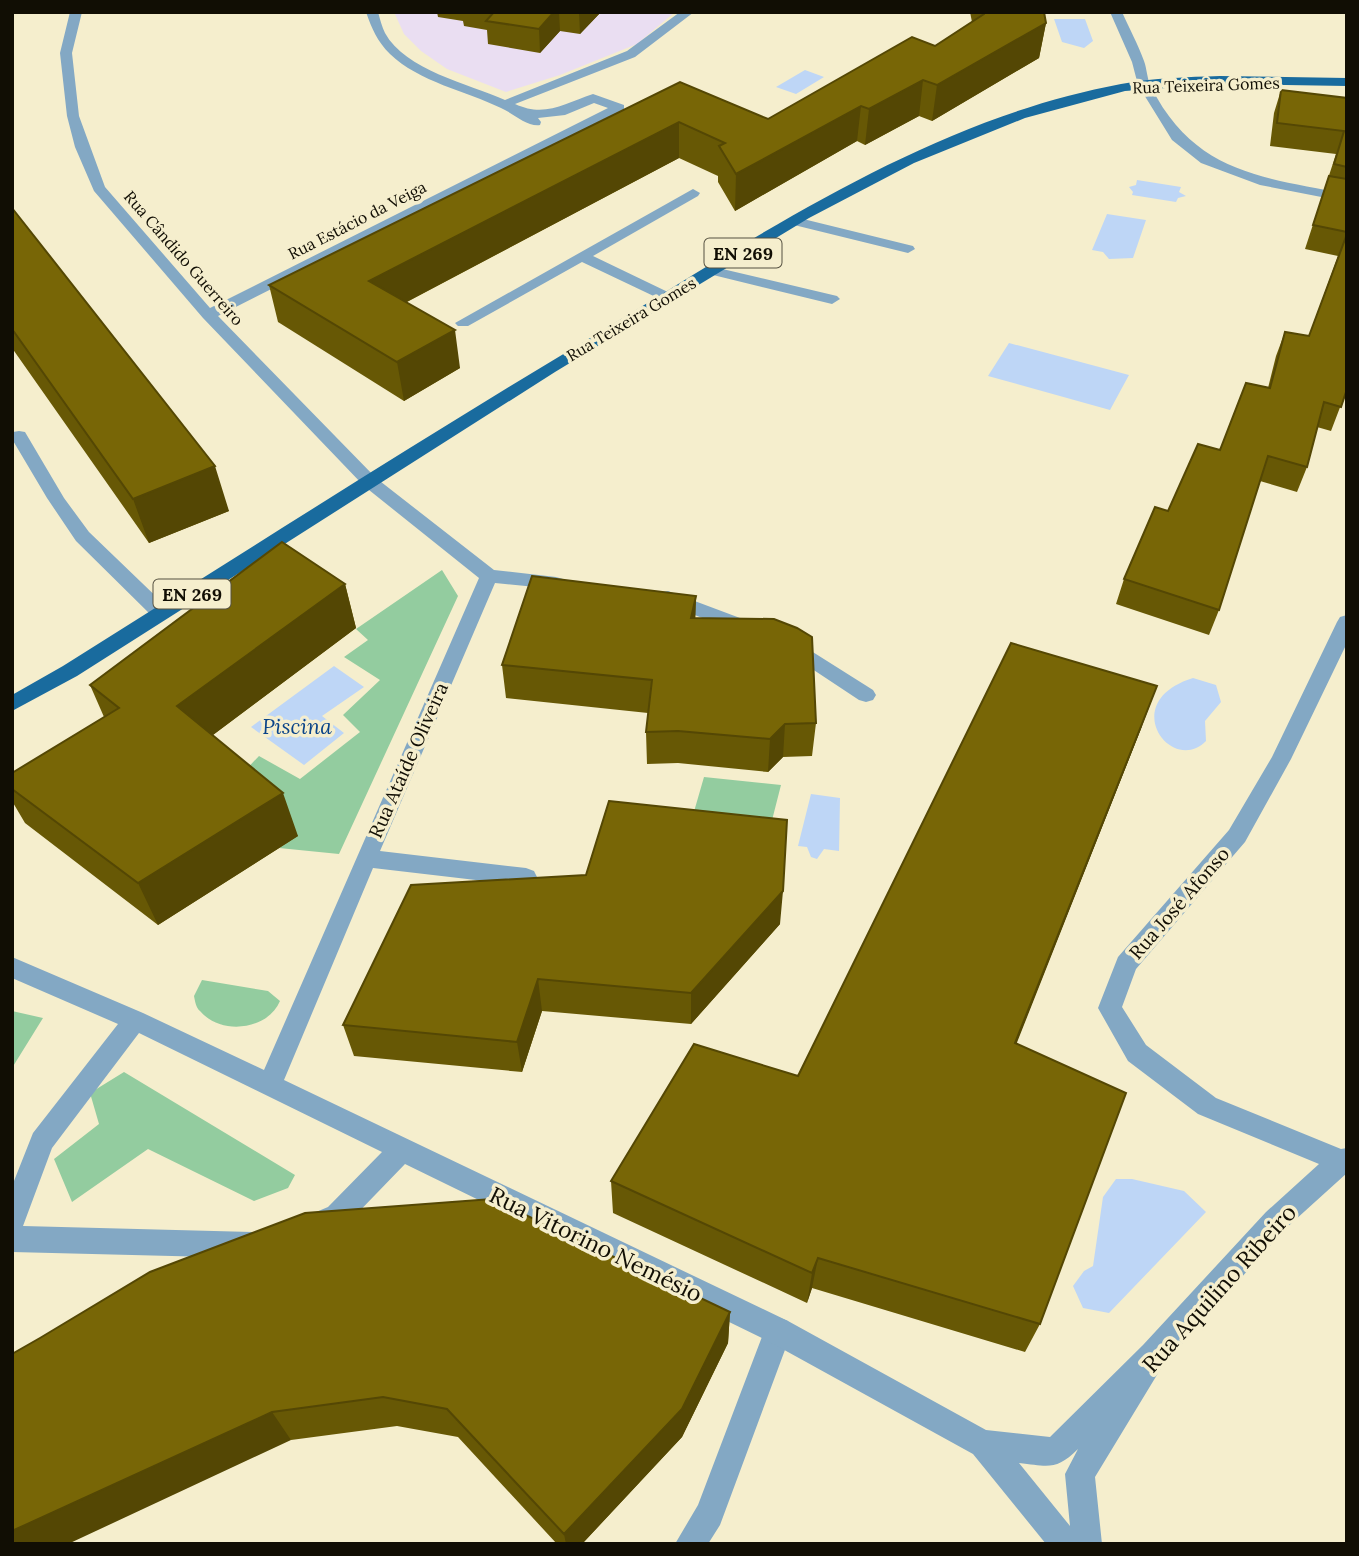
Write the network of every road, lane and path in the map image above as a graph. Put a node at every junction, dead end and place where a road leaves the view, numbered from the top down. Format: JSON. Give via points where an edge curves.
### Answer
{"nodes":[{"id":1,"x":76,"y":12,"type":"edge"},
{"id":2,"x":372,"y":12,"type":"edge"},
{"id":3,"x":688,"y":12,"type":"edge"},
{"id":4,"x":1116,"y":12,"type":"edge"},
{"id":5,"x":1347,"y":82,"type":"edge"},
{"id":6,"x":1144,"y":85,"type":"junction"},
{"id":7,"x":505,"y":104,"type":"junction"},
{"id":8,"x":525,"y":113,"type":"junction"},
{"id":9,"x":522,"y":157,"type":"junction"},
{"id":10,"x":693,"y":193,"type":"dead end"},
{"id":11,"x":1347,"y":198,"type":"edge"},
{"id":12,"x":795,"y":221,"type":"junction"},
{"id":13,"x":908,"y":249,"type":"dead end"},
{"id":14,"x":582,"y":256,"type":"junction"},
{"id":15,"x":714,"y":271,"type":"junction"},
{"id":16,"x":667,"y":297,"type":"junction"},
{"id":17,"x":832,"y":299,"type":"dead end"},
{"id":18,"x":208,"y":315,"type":"junction"},
{"id":19,"x":463,"y":323,"type":"dead end"},
{"id":20,"x":19,"y":436,"type":"dead end"},
{"id":21,"x":370,"y":482,"type":"junction"},
{"id":22,"x":489,"y":576,"type":"junction"},
{"id":23,"x":569,"y":585,"type":"edge"},
{"id":24,"x":648,"y":594,"type":"edge"},
{"id":25,"x":161,"y":613,"type":"junction"},
{"id":26,"x":1347,"y":622,"type":"edge"},
{"id":27,"x":866,"y":695,"type":"dead end"},
{"id":28,"x":12,"y":704,"type":"edge"},
{"id":29,"x":366,"y":858,"type":"junction"},
{"id":30,"x":526,"y":877,"type":"edge"},
{"id":31,"x":12,"y":967,"type":"edge"},
{"id":32,"x":135,"y":1020,"type":"junction"},
{"id":33,"x":270,"y":1086,"type":"junction"},
{"id":34,"x":401,"y":1150,"type":"junction"},
{"id":35,"x":1344,"y":1161,"type":"edge"},
{"id":36,"x":12,"y":1223,"type":"edge"},
{"id":37,"x":12,"y":1240,"type":"edge"},
{"id":38,"x":778,"y":1331,"type":"junction"},
{"id":39,"x":1153,"y":1354,"type":"junction"},
{"id":40,"x":983,"y":1444,"type":"junction"},
{"id":41,"x":690,"y":1544,"type":"edge"},
{"id":42,"x":1065,"y":1544,"type":"edge"},
{"id":43,"x":1087,"y":1544,"type":"edge"}],
"edges":[{"from":1,"to":18,"type":"street","name":"Rua Cândido Guerreiro","via":[[66,53],[73,116],[99,188]]},
{"from":2,"to":7,"type":"street","name":"Rua Estácio da Veiga","via":[[385,43],[407,60],[454,86]]},
{"from":3,"to":7,"type":"street","via":[[631,54]]},
{"from":4,"to":6,"type":"street"},
{"from":5,"to":6,"type":"main road","name":"Rua Teixeira Gomes","number":"EN 269"},
{"from":6,"to":11,"type":"street","via":[[1177,137],[1206,160],[1265,182]]},
{"from":6,"to":12,"type":"main road","name":"Rua Teixeira Gomes","number":"EN 269","via":[[1098,92],[962,137]]},
{"from":7,"to":8,"type":"street","name":"Rua Estácio da Veiga"},
{"from":8,"to":9,"type":"street","via":[[541,131]]},
{"from":8,"to":9,"type":"street","name":"Rua Estácio da Veiga","via":[[560,114],[593,98],[619,108]]},
{"from":9,"to":18,"type":"street","name":"Rua Estácio da Veiga"},
{"from":10,"to":14,"type":"street"},
{"from":12,"to":13,"type":"street"},
{"from":12,"to":15,"type":"main road","name":"Rua Teixeira Gomes","number":"EN 269"},
{"from":14,"to":16,"type":"street"},
{"from":14,"to":19,"type":"street"},
{"from":15,"to":16,"type":"main road","name":"Rua Teixeira Gomes","number":"EN 269"},
{"from":15,"to":17,"type":"street"},
{"from":16,"to":21,"type":"main road","name":"Rua Teixeira Gomes","number":"EN 269"},
{"from":18,"to":21,"type":"street","name":"Rua Cândido Guerreiro"},
{"from":20,"to":25,"type":"street","via":[[87,542]]},
{"from":21,"to":22,"type":"street"},
{"from":21,"to":25,"type":"main road","name":"Rua Teixeira Gomes","number":"EN 269"},
{"from":22,"to":23,"type":"street"},
{"from":22,"to":29,"type":"street","name":"Rua Ataíde Oliveira"},
{"from":24,"to":27,"type":"street","via":[[662,595],[788,643]]},
{"from":25,"to":28,"type":"main road","name":"Rua Teixeira Gomes","number":"EN 269"},
{"from":26,"to":35,"type":"street","name":"Rua José Afonso","via":[[1281,759],[1237,836],[1126,964],[1110,1008],[1136,1053],[1207,1106]]},
{"from":29,"to":30,"type":"street"},
{"from":29,"to":33,"type":"street","name":"Rua Ataíde Oliveira"},
{"from":31,"to":32,"type":"street","name":"Rua Vitorino Nemésio"},
{"from":32,"to":33,"type":"street","name":"Rua Vitorino Nemésio"},
{"from":32,"to":36,"type":"street","via":[[42,1141]]},
{"from":33,"to":34,"type":"street","name":"Rua Vitorino Nemésio"},
{"from":34,"to":37,"type":"street","via":[[337,1216],[264,1245]]},
{"from":34,"to":38,"type":"street","name":"Rua Vitorino Nemésio"},
{"from":35,"to":39,"type":"street","name":"Rua Aquilino Ribeiro","via":[[1275,1221]]},
{"from":38,"to":40,"type":"street","name":"Rua Vitorino Nemésio"},
{"from":38,"to":41,"type":"street","via":[[709,1514]]},
{"from":39,"to":40,"type":"street","name":"Rua Vitorino Nemésio","via":[[1055,1452]]},
{"from":39,"to":43,"type":"street","name":"Rua Aquilino Ribeiro","via":[[1080,1474]]},
{"from":40,"to":42,"type":"street"}]}
